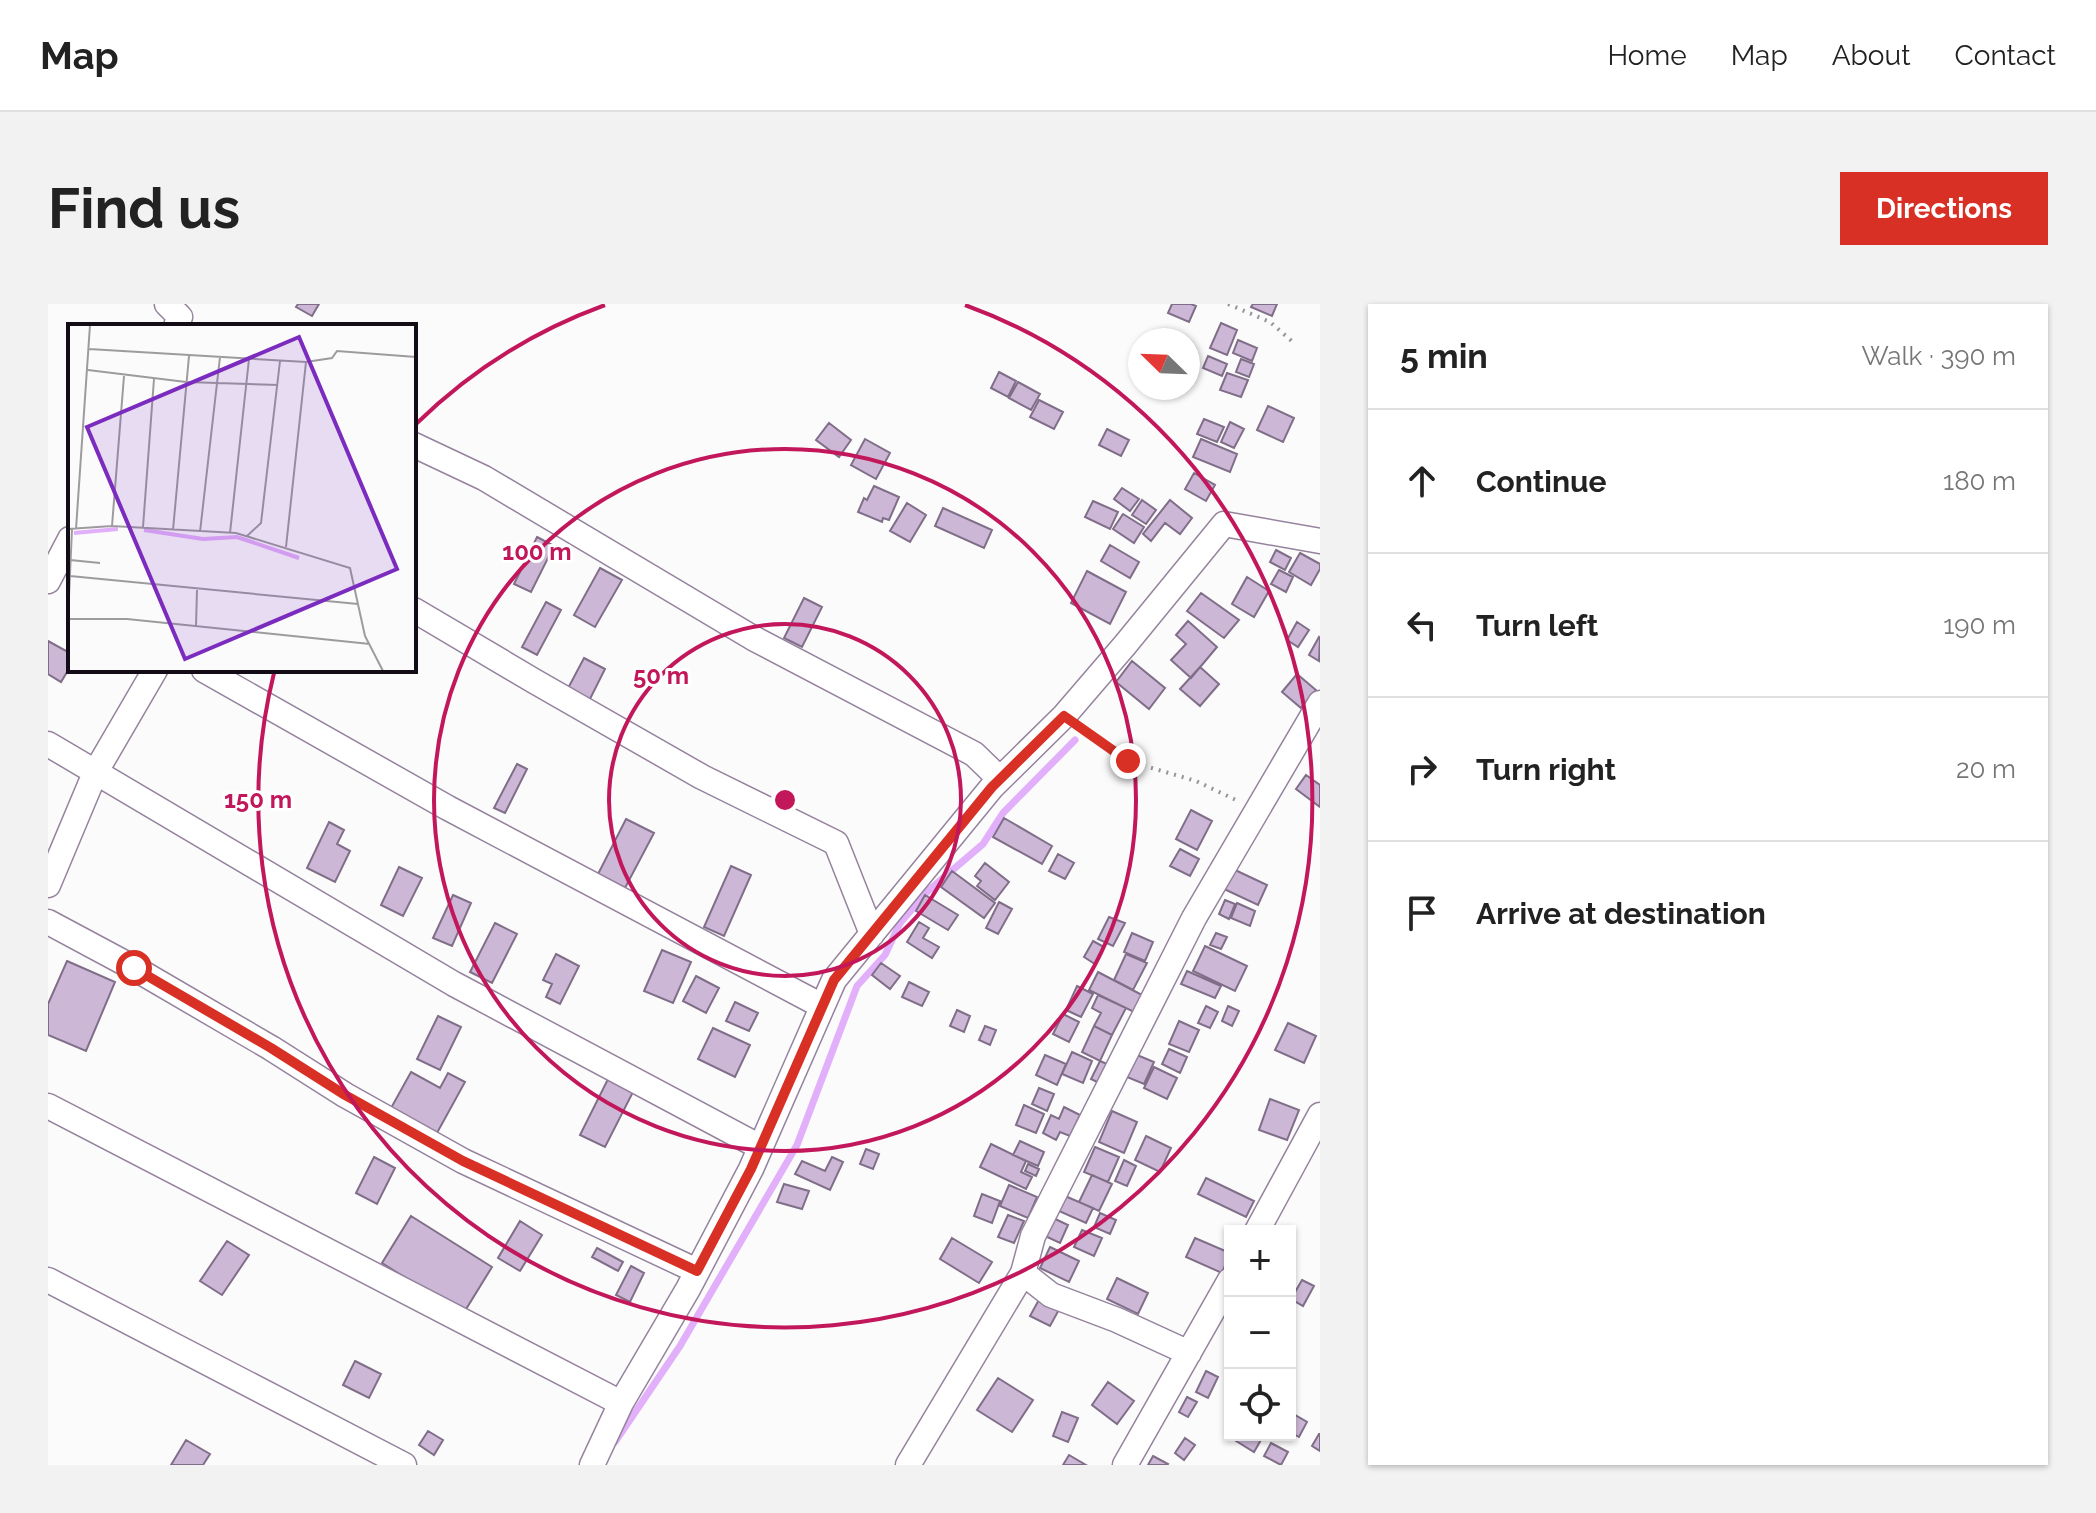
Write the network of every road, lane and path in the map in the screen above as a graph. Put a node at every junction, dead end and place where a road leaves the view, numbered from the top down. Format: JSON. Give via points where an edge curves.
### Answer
{"nodes":[{"id":1,"x":1228,"y":304,"type":"edge"},
{"id":2,"x":1294,"y":343,"type":"dead end"},
{"id":3,"x":416,"y":446,"type":"edge"},
{"id":4,"x":1320,"y":541,"type":"edge"},
{"id":5,"x":68,"y":545,"type":"edge"},
{"id":6,"x":56,"y":583,"type":"edge"},
{"id":7,"x":416,"y":611,"type":"edge"},
{"id":8,"x":154,"y":672,"type":"edge"},
{"id":9,"x":208,"y":672,"type":"edge"},
{"id":10,"x":1320,"y":703,"type":"edge"},
{"id":11,"x":1064,"y":716,"type":"junction"},
{"id":12,"x":48,"y":744,"type":"edge"},
{"id":13,"x":95,"y":773,"type":"junction"},
{"id":14,"x":1000,"y":779,"type":"junction"},
{"id":15,"x":1257,"y":811,"type":"junction"},
{"id":16,"x":48,"y":885,"type":"edge"},
{"id":17,"x":48,"y":922,"type":"edge"},
{"id":18,"x":872,"y":934,"type":"junction"},
{"id":19,"x":822,"y":1006,"type":"junction"},
{"id":20,"x":48,"y":1106,"type":"edge"},
{"id":21,"x":1320,"y":1115,"type":"edge"},
{"id":22,"x":760,"y":1147,"type":"junction"},
{"id":23,"x":1260,"y":1225,"type":"edge"},
{"id":24,"x":697,"y":1271,"type":"junction"},
{"id":25,"x":1023,"y":1273,"type":"junction"},
{"id":26,"x":48,"y":1280,"type":"edge"},
{"id":27,"x":1224,"y":1291,"type":"edge"},
{"id":28,"x":1189,"y":1353,"type":"junction"},
{"id":29,"x":621,"y":1403,"type":"junction"},
{"id":30,"x":404,"y":1465,"type":"edge"},
{"id":31,"x":592,"y":1465,"type":"edge"},
{"id":32,"x":908,"y":1465,"type":"edge"},
{"id":33,"x":1125,"y":1465,"type":"edge"}],
"edges":[{"from":1,"to":2,"type":"path","via":[[1270,322]]},
{"from":3,"to":14,"type":"street","via":[[484,478],[753,638],[974,754]]},
{"from":4,"to":11,"type":"street","via":[[1224,524]]},
{"from":5,"to":6,"type":"street"},
{"from":7,"to":18,"type":"street","via":[[702,777],[836,843]]},
{"from":8,"to":13,"type":"street"},
{"from":9,"to":19,"type":"street","via":[[448,808]]},
{"from":10,"to":15,"type":"street"},
{"from":11,"to":14,"type":"street"},
{"from":11,"to":15,"type":"path","via":[[1128,761],[1196,781]]},
{"from":12,"to":13,"type":"street"},
{"from":13,"to":16,"type":"street"},
{"from":13,"to":22,"type":"street","via":[[454,984]]},
{"from":14,"to":18,"type":"street"},
{"from":15,"to":25,"type":"street","via":[[1194,918],[1033,1236]]},
{"from":17,"to":24,"type":"street","via":[[463,1161]]},
{"from":18,"to":19,"type":"street","via":[[834,980]]},
{"from":19,"to":22,"type":"street"},
{"from":20,"to":29,"type":"street"},
{"from":21,"to":23,"type":"street"},
{"from":22,"to":24,"type":"street"},
{"from":24,"to":29,"type":"street"},
{"from":25,"to":28,"type":"street","via":[[1051,1295]]},
{"from":25,"to":32,"type":"street"},
{"from":26,"to":30,"type":"street"},
{"from":27,"to":28,"type":"street"},
{"from":28,"to":33,"type":"street"},
{"from":29,"to":31,"type":"street"}]}
